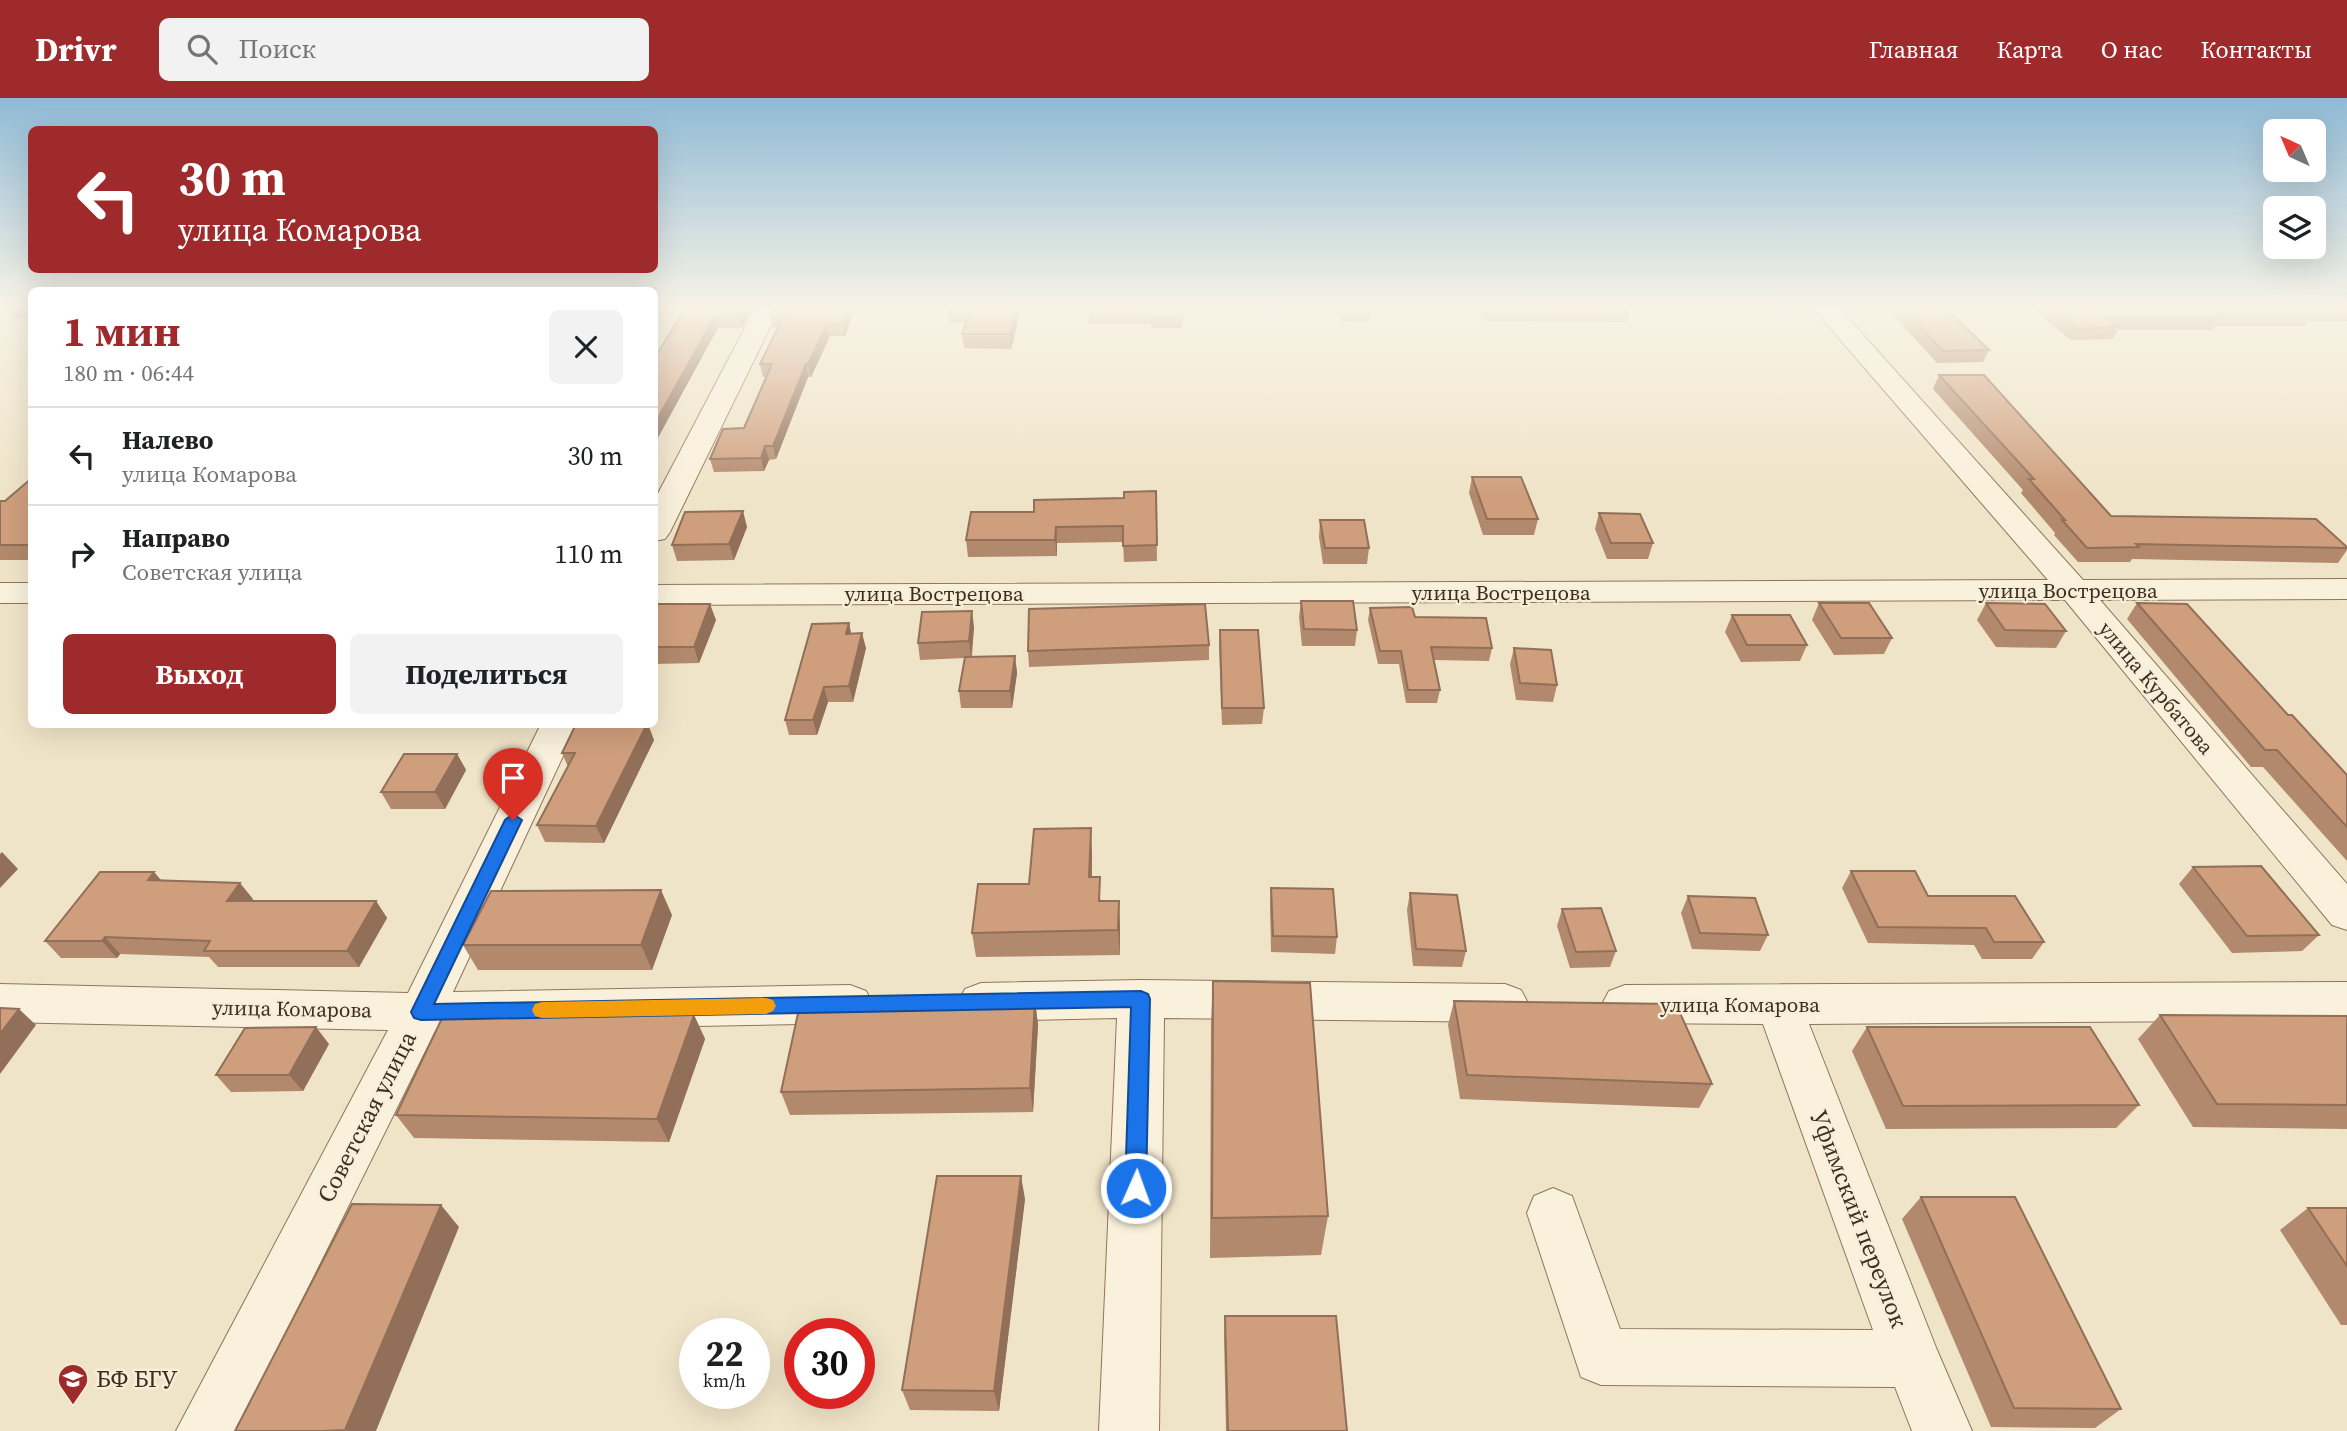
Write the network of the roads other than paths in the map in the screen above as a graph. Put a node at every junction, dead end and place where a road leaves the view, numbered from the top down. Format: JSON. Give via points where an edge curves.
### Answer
{"nodes":[{"id":1,"x":736,"y":369,"type":"edge"},
{"id":2,"x":1879,"y":369,"type":"edge"},
{"id":3,"x":658,"y":524,"type":"edge"},
{"id":4,"x":2347,"y":589,"type":"edge"},
{"id":5,"x":2075,"y":591,"type":"junction"},
{"id":6,"x":0,"y":593,"type":"edge"},
{"id":7,"x":28,"y":593,"type":"edge"},
{"id":8,"x":658,"y":595,"type":"edge"},
{"id":9,"x":558,"y":728,"type":"edge"},
{"id":10,"x":2347,"y":913,"type":"edge"},
{"id":11,"x":1141,"y":999,"type":"junction"},
{"id":12,"x":2347,"y":1001,"type":"edge"},
{"id":13,"x":0,"y":1003,"type":"edge"},
{"id":14,"x":947,"y":1003,"type":"edge"},
{"id":15,"x":891,"y":1004,"type":"edge"},
{"id":16,"x":1779,"y":1005,"type":"junction"},
{"id":17,"x":421,"y":1012,"type":"junction"},
{"id":18,"x":1553,"y":1213,"type":"dead end"},
{"id":19,"x":1912,"y":1359,"type":"junction"},
{"id":20,"x":206,"y":1431,"type":"edge"},
{"id":21,"x":1129,"y":1431,"type":"edge"},
{"id":22,"x":1942,"y":1431,"type":"edge"}],
"edges":[{"from":1,"to":3,"type":"street"},
{"from":2,"to":5,"type":"street","name":"улица Курбатова"},
{"from":4,"to":5,"type":"street","name":"улица Вострецова"},
{"from":5,"to":8,"type":"street","name":"улица Вострецова"},
{"from":5,"to":10,"type":"street","name":"улица Курбатова"},
{"from":6,"to":7,"type":"street"},
{"from":9,"to":17,"type":"street","name":"Советская улица"},
{"from":11,"to":14,"type":"street","name":"улица Комарова"},
{"from":11,"to":16,"type":"street","name":"улица Комарова"},
{"from":11,"to":21,"type":"street"},
{"from":12,"to":16,"type":"street","name":"улица Комарова"},
{"from":13,"to":17,"type":"street","name":"улица Комарова"},
{"from":15,"to":17,"type":"street","name":"улица Комарова"},
{"from":16,"to":19,"type":"street","name":"Уфимский переулок"},
{"from":17,"to":20,"type":"street","name":"Советская улица"},
{"from":18,"to":19,"type":"street","via":[[1601,1357]]},
{"from":19,"to":22,"type":"street","name":"Уфимский переулок"}]}
